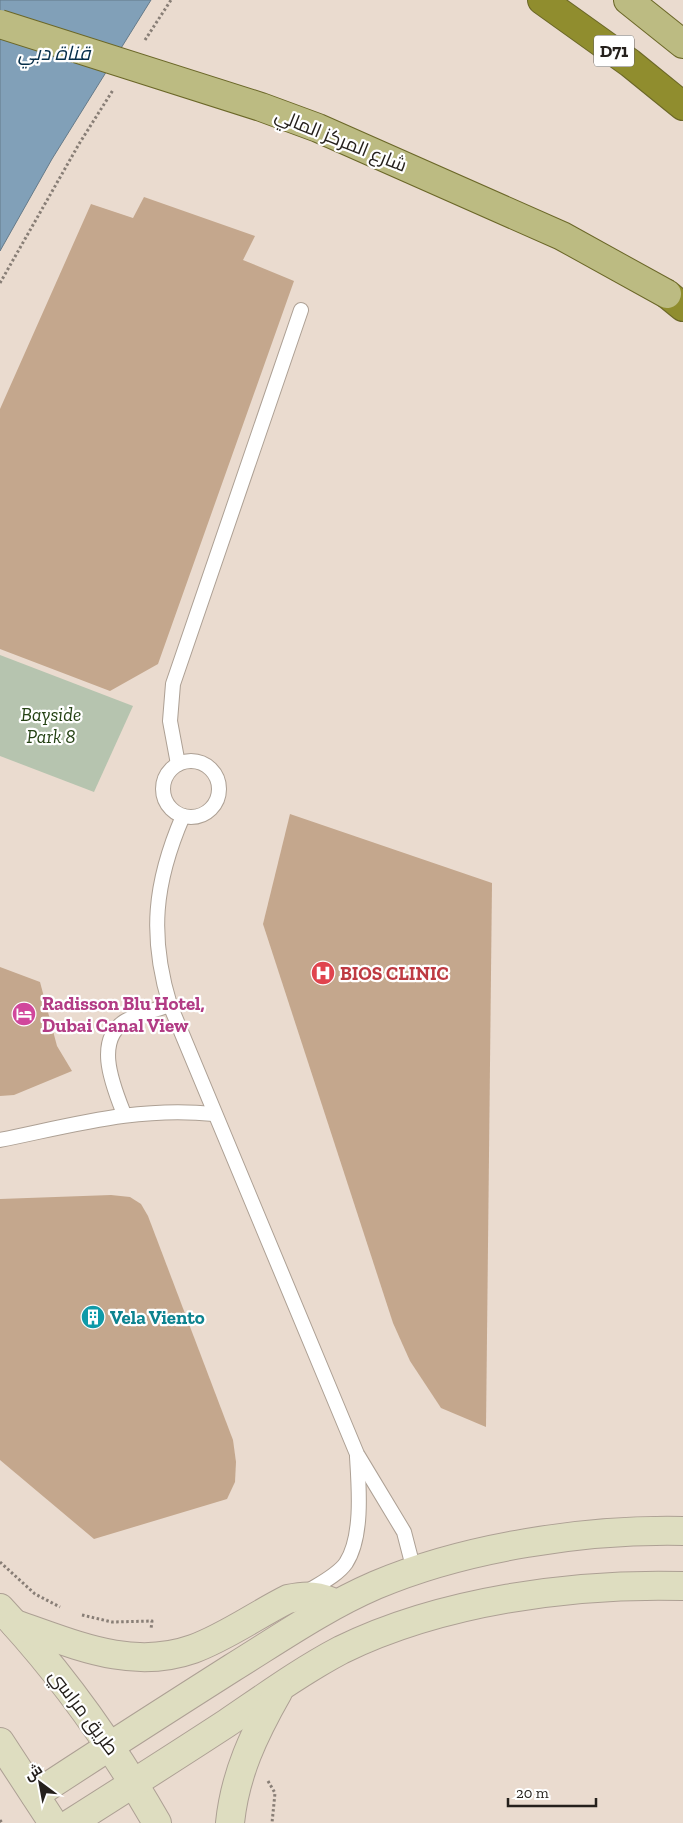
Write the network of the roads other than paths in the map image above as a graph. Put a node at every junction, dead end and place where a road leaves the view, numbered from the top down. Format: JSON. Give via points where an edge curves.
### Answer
{"nodes":[{"id":1,"x":542,"y":0,"type":"edge"},
{"id":2,"x":628,"y":0,"type":"edge"},
{"id":3,"x":0,"y":24,"type":"edge"},
{"id":4,"x":683,"y":44,"type":"edge"},
{"id":5,"x":683,"y":106,"type":"edge"},
{"id":6,"x":678,"y":300,"type":"edge"},
{"id":7,"x":301,"y":310,"type":"dead end"},
{"id":8,"x":178,"y":764,"type":"junction"},
{"id":9,"x":183,"y":816,"type":"junction"},
{"id":10,"x":170,"y":1005,"type":"junction"},
{"id":11,"x":124,"y":1114,"type":"junction"},
{"id":12,"x":214,"y":1114,"type":"junction"},
{"id":13,"x":0,"y":1140,"type":"edge"},
{"id":14,"x":357,"y":1454,"type":"junction"},
{"id":15,"x":683,"y":1531,"type":"edge"},
{"id":16,"x":411,"y":1572,"type":"junction"},
{"id":17,"x":683,"y":1586,"type":"edge"},
{"id":18,"x":301,"y":1596,"type":"junction"},
{"id":19,"x":336,"y":1604,"type":"junction"},
{"id":20,"x":8,"y":1616,"type":"edge"},
{"id":21,"x":280,"y":1688,"type":"junction"},
{"id":22,"x":0,"y":1742,"type":"edge"},
{"id":23,"x":111,"y":1746,"type":"junction"},
{"id":24,"x":134,"y":1783,"type":"junction"},
{"id":25,"x":35,"y":1795,"type":"junction"},
{"id":26,"x":53,"y":1823,"type":"edge"},
{"id":27,"x":71,"y":1823,"type":"edge"},
{"id":28,"x":157,"y":1823,"type":"edge"},
{"id":29,"x":230,"y":1823,"type":"edge"}],
"edges":[{"from":1,"to":5,"type":"highway","number":"D71","via":[[630,62]]},
{"from":2,"to":4,"type":"main road"},
{"from":3,"to":6,"type":"main road","name":"شارع المركز المالي","bridge":true,"via":[[318,128],[562,236]]},
{"from":7,"to":8,"type":"lane","via":[[172,684],[170,721]]},
{"from":8,"to":9,"type":"lane","via":[[166,776],[163,792],[169,807]]},
{"from":8,"to":9,"type":"lane","via":[[197,761],[214,772],[219,781],[220,792],[211,809],[202,815]]},
{"from":9,"to":10,"type":"lane","via":[[165,862],[158,897],[158,952]]},
{"from":10,"to":11,"type":"lane","via":[[129,1018],[111,1037],[109,1066]]},
{"from":10,"to":12,"type":"lane"},
{"from":11,"to":12,"type":"lane","via":[[169,1110]]},
{"from":11,"to":13,"type":"lane"},
{"from":12,"to":14,"type":"lane"},
{"from":14,"to":16,"type":"lane","via":[[404,1532]]},
{"from":14,"to":18,"type":"lane","via":[[359,1492],[354,1546],[341,1568]]},
{"from":15,"to":16,"type":"street","via":[[590,1534],[530,1543]]},
{"from":16,"to":19,"type":"street"},
{"from":17,"to":21,"type":"street","via":[[583,1588],[522,1596],[462,1609],[370,1637],[310,1668]]},
{"from":18,"to":19,"type":"street","via":[[319,1597]]},
{"from":18,"to":20,"type":"street","via":[[276,1605],[194,1649],[146,1659],[104,1654]]},
{"from":19,"to":23,"type":"street"},
{"from":20,"to":23,"type":"street","name":"طريق مراسي"},
{"from":21,"to":24,"type":"street"},
{"from":21,"to":29,"type":"street","via":[[246,1754],[238,1777]]},
{"from":22,"to":25,"type":"street"},
{"from":23,"to":24,"type":"street","name":"طريق مراسي"},
{"from":23,"to":25,"type":"street"},
{"from":24,"to":27,"type":"street"},
{"from":24,"to":28,"type":"street","name":"طريق مراسي"},
{"from":25,"to":26,"type":"street"}]}
